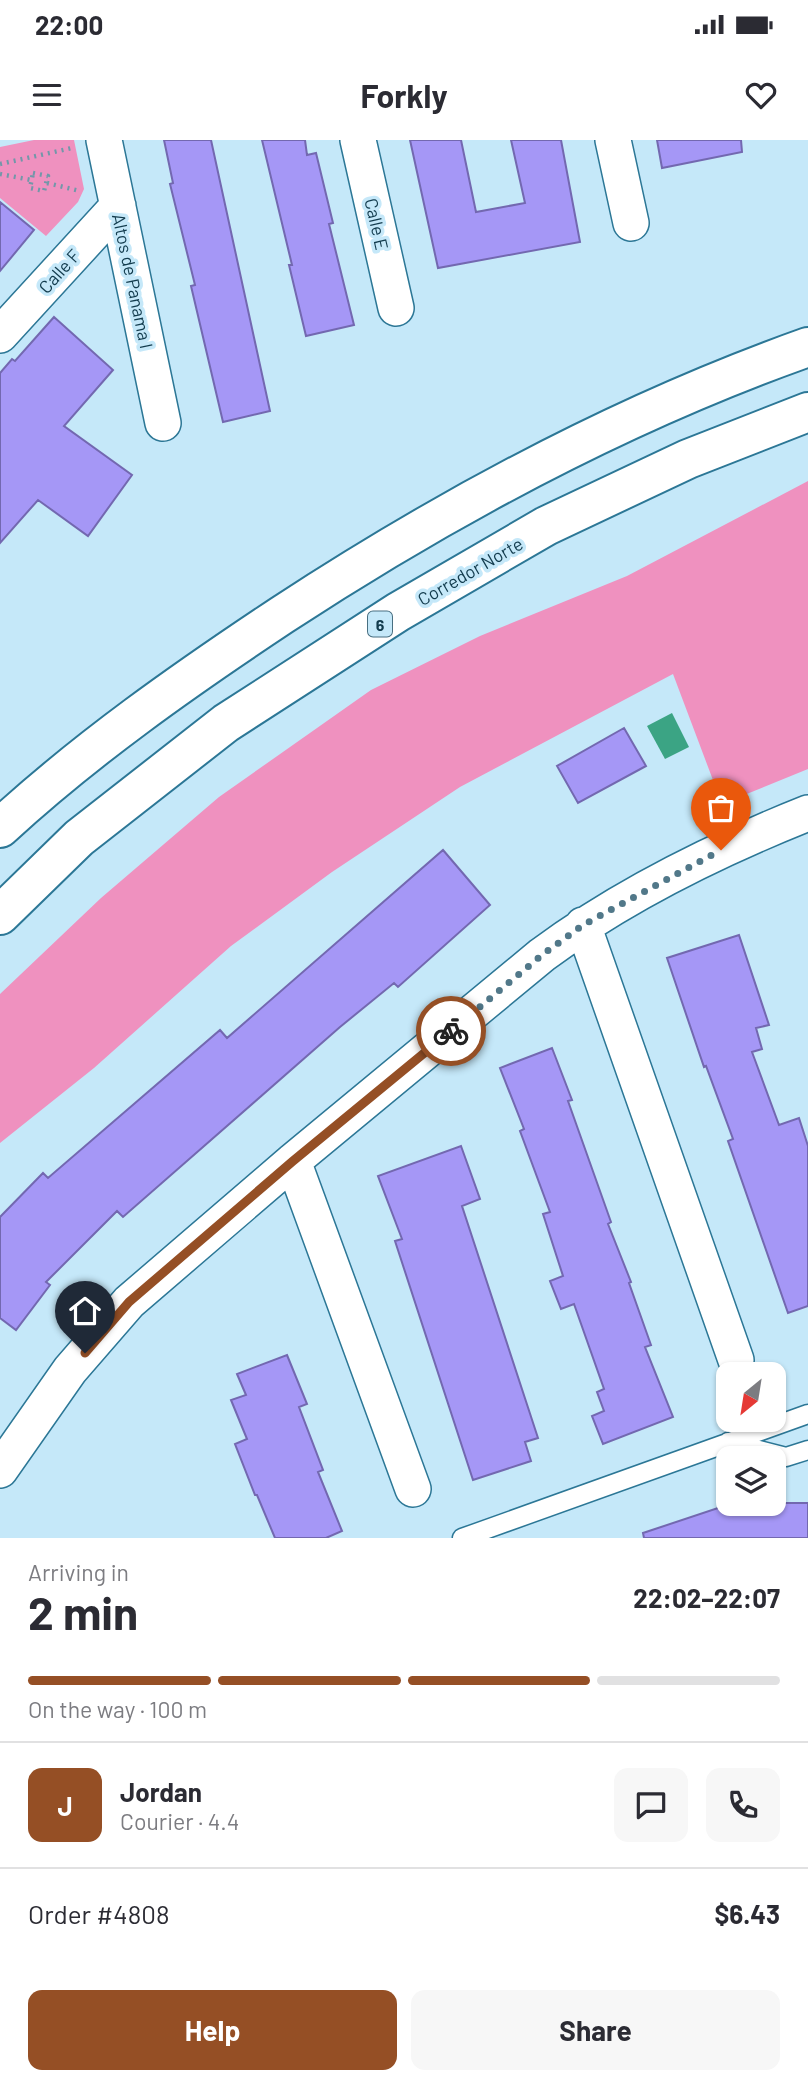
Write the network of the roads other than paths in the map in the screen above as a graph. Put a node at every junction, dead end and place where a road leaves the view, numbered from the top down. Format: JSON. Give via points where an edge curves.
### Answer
{"nodes":[{"id":1,"x":358,"y":140,"type":"edge"},
{"id":2,"x":613,"y":140,"type":"edge"},
{"id":3,"x":92,"y":143,"type":"edge"},
{"id":4,"x":118,"y":206,"type":"junction"},
{"id":5,"x":631,"y":223,"type":"dead end"},
{"id":6,"x":396,"y":308,"type":"dead end"},
{"id":7,"x":0,"y":335,"type":"edge"},
{"id":8,"x":808,"y":347,"type":"edge"},
{"id":9,"x":808,"y":412,"type":"edge"},
{"id":10,"x":163,"y":423,"type":"dead end"},
{"id":11,"x":808,"y":813,"type":"edge"},
{"id":12,"x":0,"y":828,"type":"edge"},
{"id":13,"x":0,"y":915,"type":"edge"},
{"id":14,"x":583,"y":925,"type":"junction"},
{"id":15,"x":293,"y":1161,"type":"junction"},
{"id":16,"x":736,"y":1360,"type":"dead end"},
{"id":17,"x":808,"y":1414,"type":"edge"},
{"id":18,"x":728,"y":1442,"type":"junction"},
{"id":19,"x":808,"y":1450,"type":"edge"},
{"id":20,"x":0,"y":1470,"type":"edge"},
{"id":21,"x":413,"y":1489,"type":"dead end"},
{"id":22,"x":462,"y":1538,"type":"edge"}],
"edges":[{"from":1,"to":6,"type":"street","name":"Calle E"},
{"from":2,"to":5,"type":"street"},
{"from":3,"to":4,"type":"street","name":"Altos de Panama I"},
{"from":4,"to":7,"type":"street","name":"Calle F"},
{"from":4,"to":10,"type":"street","name":"Altos de Panama I"},
{"from":8,"to":12,"type":"highway","via":[[660,407],[544,462],[370,557],[192,674],[40,791]]},
{"from":9,"to":13,"type":"highway","name":"Corredor Norte","number":"6","via":[[688,459],[546,526],[398,612],[226,723],[79,838]]},
{"from":11,"to":14,"type":"street","via":[[743,839]]},
{"from":14,"to":15,"type":"street"},
{"from":14,"to":16,"type":"street"},
{"from":15,"to":20,"type":"street","via":[[129,1302],[70,1370]]},
{"from":15,"to":21,"type":"street"},
{"from":17,"to":18,"type":"lane"},
{"from":18,"to":19,"type":"lane","via":[[786,1457]]},
{"from":18,"to":22,"type":"lane"}]}
